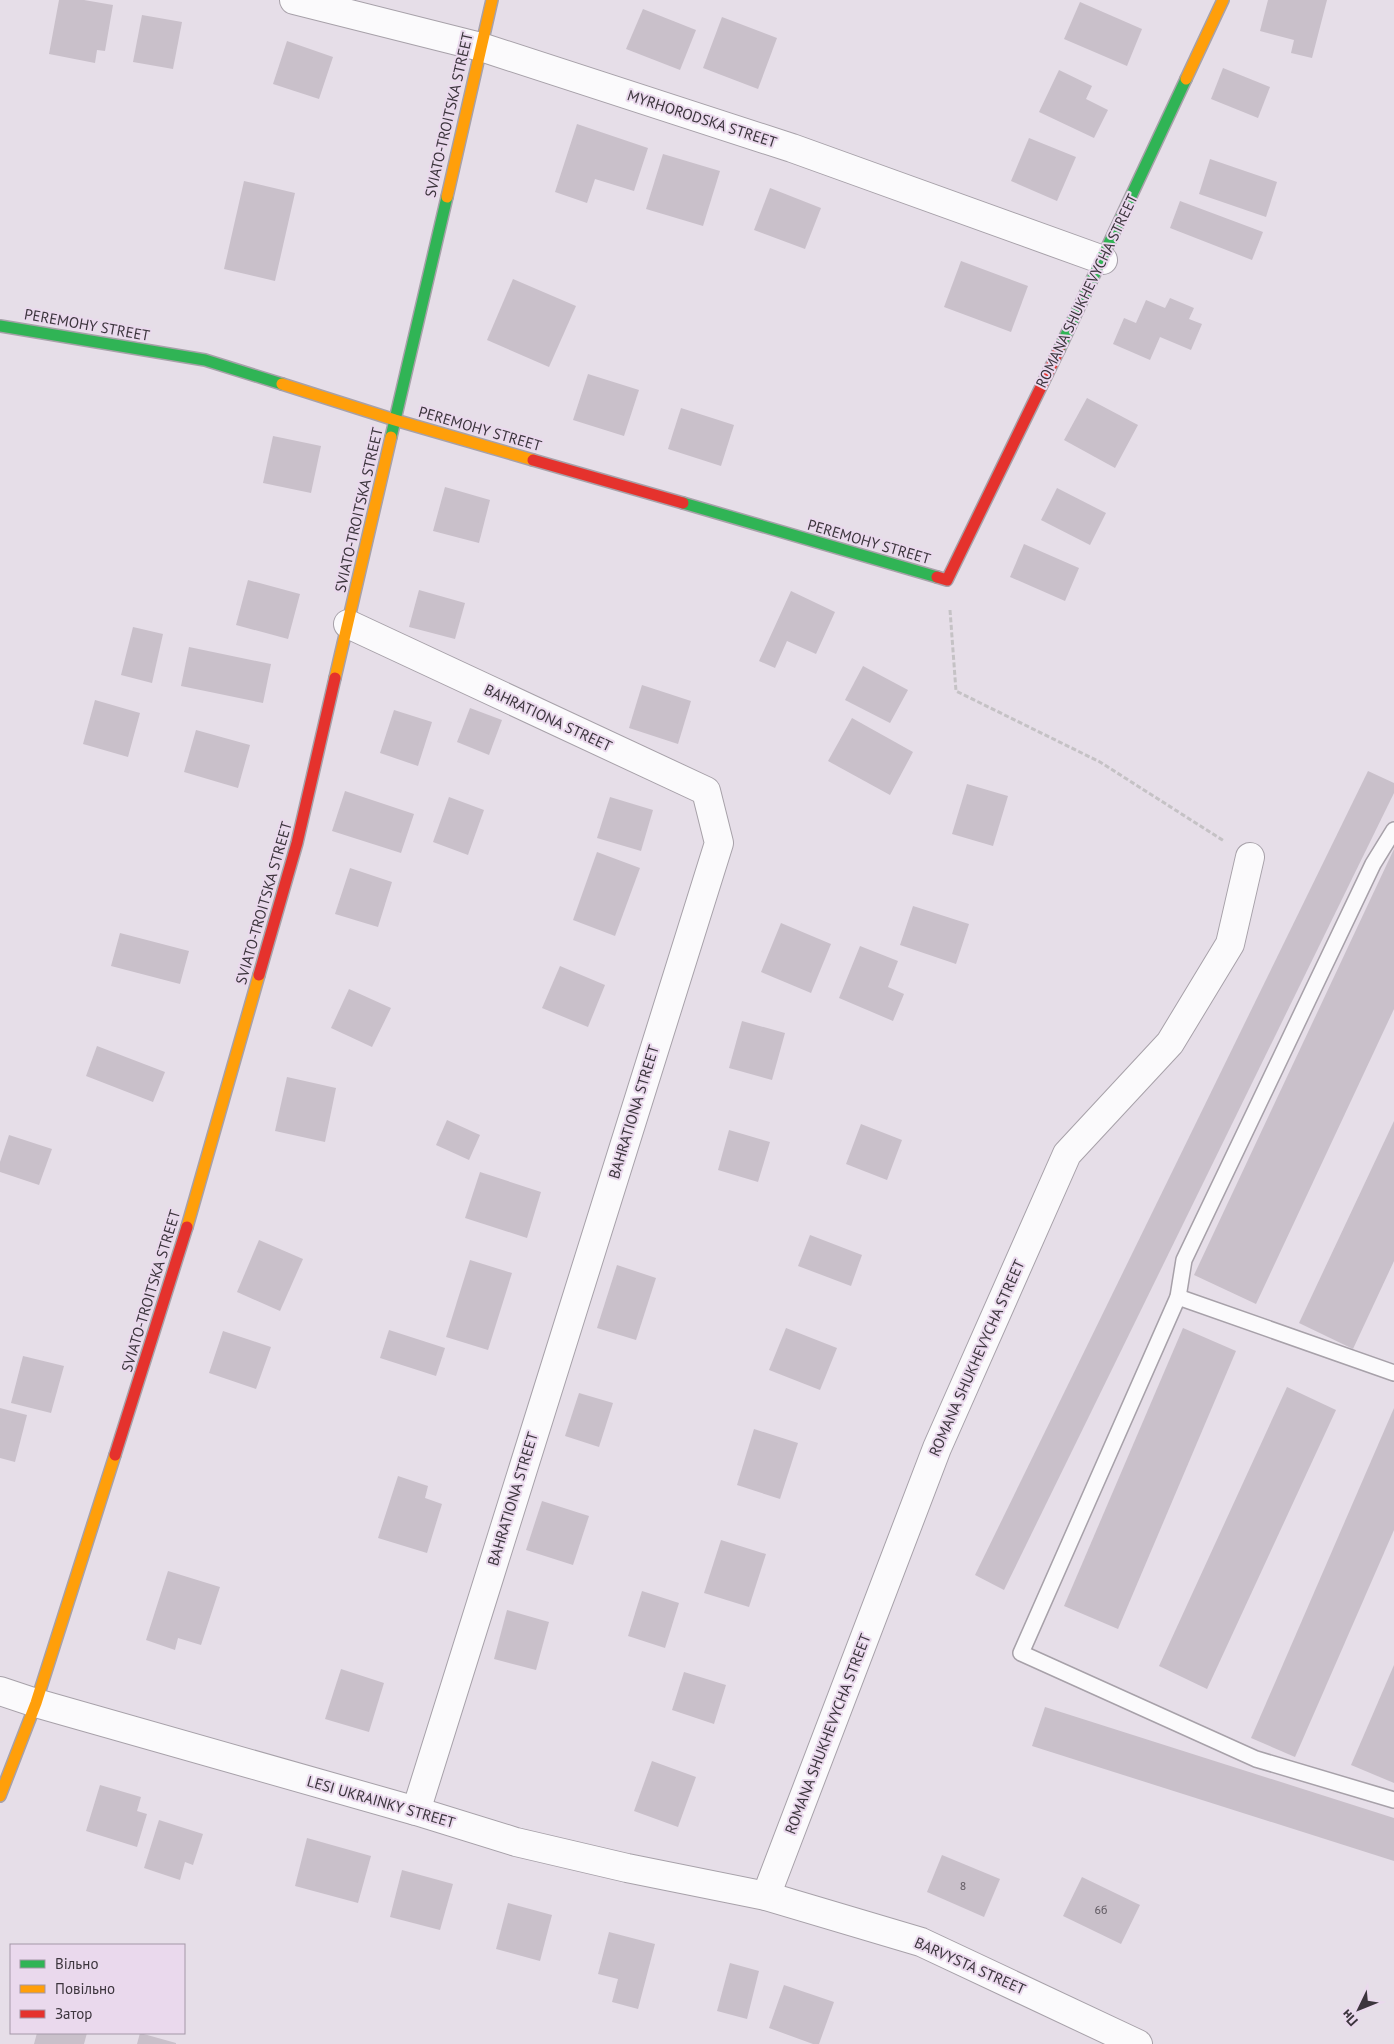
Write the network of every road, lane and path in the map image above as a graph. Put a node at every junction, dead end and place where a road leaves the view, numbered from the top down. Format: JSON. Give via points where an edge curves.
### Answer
{"nodes":[{"id":1,"x":294,"y":0,"type":"edge"},
{"id":2,"x":492,"y":0,"type":"edge"},
{"id":3,"x":1222,"y":0,"type":"edge"},
{"id":4,"x":480,"y":47,"type":"junction"},
{"id":5,"x":1104,"y":260,"type":"junction"},
{"id":6,"x":0,"y":326,"type":"edge"},
{"id":7,"x":395,"y":420,"type":"junction"},
{"id":8,"x":947,"y":580,"type":"junction"},
{"id":9,"x":348,"y":624,"type":"junction"},
{"id":10,"x":1394,"y":830,"type":"edge"},
{"id":11,"x":1250,"y":857,"type":"joint"},
{"id":12,"x":1178,"y":1297,"type":"junction"},
{"id":13,"x":1394,"y":1373,"type":"edge"},
{"id":14,"x":0,"y":1691,"type":"edge"},
{"id":15,"x":36,"y":1703,"type":"junction"},
{"id":16,"x":0,"y":1796,"type":"edge"},
{"id":17,"x":1394,"y":1800,"type":"edge"},
{"id":18,"x":416,"y":1810,"type":"junction"},
{"id":19,"x":766,"y":1896,"type":"junction"},
{"id":20,"x":1138,"y":2044,"type":"edge"}],
"edges":[{"from":1,"to":4,"type":"street","name":"MYRHORODSKA STREET"},
{"from":2,"to":4,"type":"street","name":"SVIATO-TROITSKA STREET"},
{"from":3,"to":5,"type":"street","name":"ROMANA SHUKHEVYCHA STREET"},
{"from":4,"to":5,"type":"street","name":"MYRHORODSKA STREET","via":[[792,148]]},
{"from":4,"to":7,"type":"street","name":"SVIATO-TROITSKA STREET"},
{"from":5,"to":8,"type":"street","name":"ROMANA SHUKHEVYCHA STREET"},
{"from":6,"to":7,"type":"street","name":"PEREMOHY STREET","via":[[205,360]]},
{"from":7,"to":8,"type":"street","name":"PEREMOHY STREET"},
{"from":7,"to":9,"type":"street","name":"SVIATO-TROITSKA STREET"},
{"from":8,"to":11,"type":"path","via":[[956,691],[1100,762]]},
{"from":9,"to":15,"type":"street","name":"SVIATO-TROITSKA STREET","via":[[297,843],[182,1246]]},
{"from":9,"to":18,"type":"street","name":"BAHRATIONA STREET","via":[[706,791],[719,843]]},
{"from":10,"to":12,"type":"lane","via":[[1373,864],[1184,1260]]},
{"from":11,"to":19,"type":"street","name":"ROMANA SHUKHEVYCHA STREET","via":[[1230,944],[1170,1043],[1067,1154],[937,1448]]},
{"from":12,"to":13,"type":"lane"},
{"from":12,"to":17,"type":"lane","via":[[1021,1653],[1256,1759]]},
{"from":14,"to":15,"type":"street","name":"LESI UKRAINKY STREET"},
{"from":15,"to":16,"type":"street","name":"SVIATO-TROITSKA STREET"},
{"from":15,"to":18,"type":"street","name":"LESI UKRAINKY STREET"},
{"from":18,"to":19,"type":"street","name":"LESI UKRAINKY STREET","via":[[516,1842]]},
{"from":19,"to":20,"type":"street","name":"BARVYSTA STREET","via":[[922,1942]]}]}
